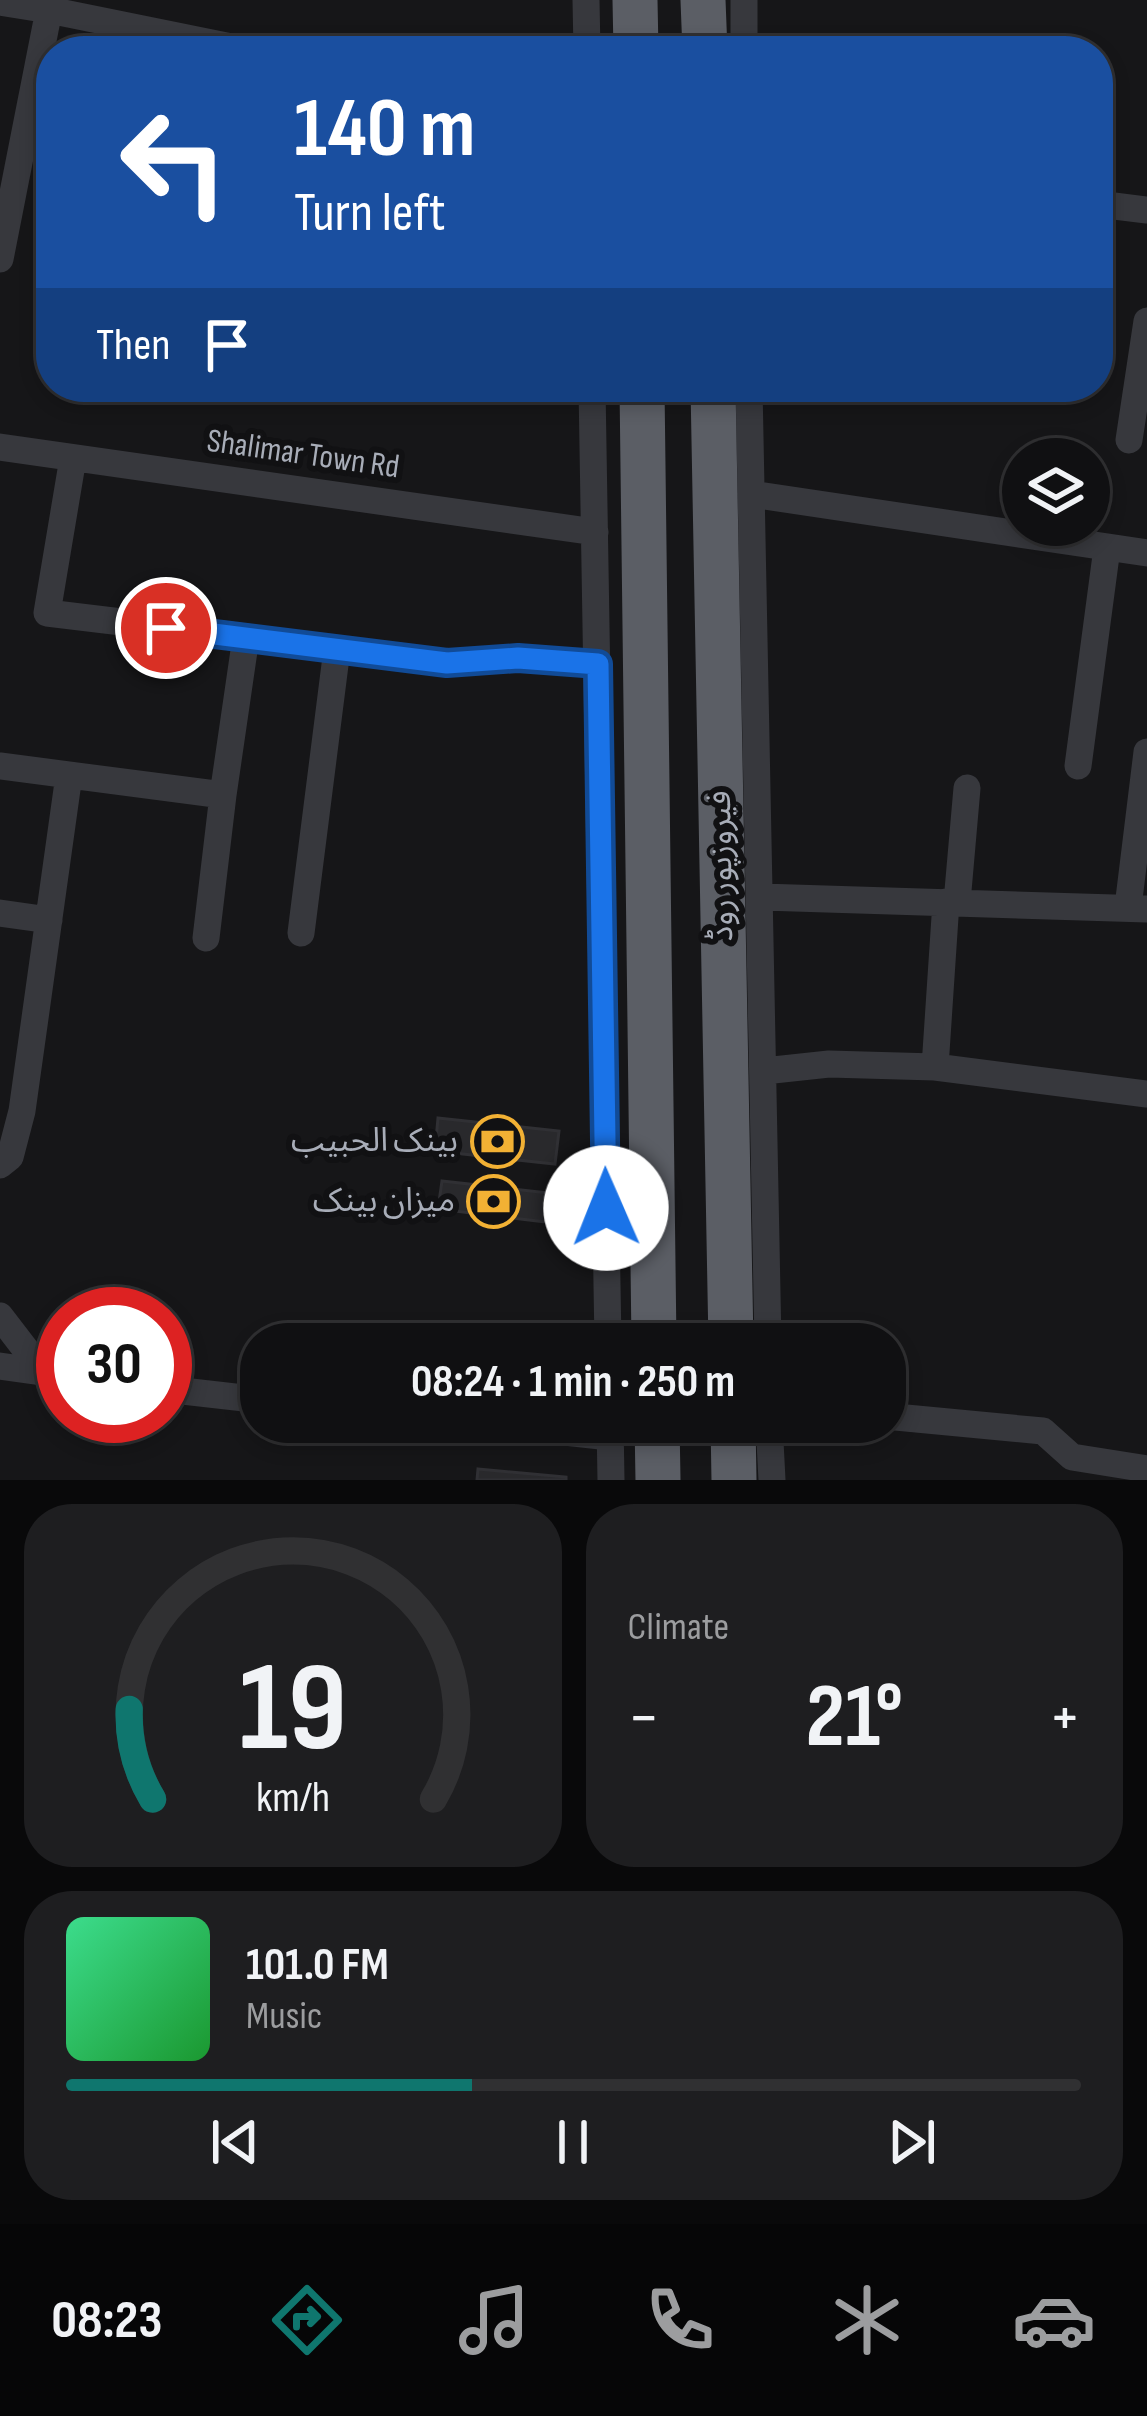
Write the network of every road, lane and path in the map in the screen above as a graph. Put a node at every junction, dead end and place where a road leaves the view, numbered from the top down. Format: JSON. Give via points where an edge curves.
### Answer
{"nodes":[{"id":1,"x":586,"y":0,"type":"edge"},
{"id":2,"x":635,"y":0,"type":"edge"},
{"id":3,"x":703,"y":0,"type":"edge"},
{"id":4,"x":744,"y":0,"type":"edge"},
{"id":5,"x":0,"y":2,"type":"edge"},
{"id":6,"x":49,"y":10,"type":"junction"},
{"id":7,"x":44,"y":36,"type":"edge"},
{"id":8,"x":177,"y":36,"type":"edge"},
{"id":9,"x":587,"y":36,"type":"edge"},
{"id":10,"x":636,"y":36,"type":"edge"},
{"id":11,"x":704,"y":36,"type":"edge"},
{"id":12,"x":744,"y":36,"type":"edge"},
{"id":13,"x":36,"y":76,"type":"edge"},
{"id":14,"x":1113,"y":206,"type":"edge"},
{"id":15,"x":1147,"y":210,"type":"edge"},
{"id":16,"x":0,"y":259,"type":"edge"},
{"id":17,"x":1147,"y":321,"type":"edge"},
{"id":18,"x":592,"y":402,"type":"edge"},
{"id":19,"x":642,"y":402,"type":"edge"},
{"id":20,"x":713,"y":402,"type":"edge"},
{"id":21,"x":748,"y":402,"type":"edge"},
{"id":22,"x":1130,"y":440,"type":"dead end"},
{"id":23,"x":0,"y":447,"type":"edge"},
{"id":24,"x":73,"y":458,"type":"junction"},
{"id":25,"x":751,"y":494,"type":"junction"},
{"id":26,"x":596,"y":532,"type":"junction"},
{"id":27,"x":1107,"y":548,"type":"junction"},
{"id":28,"x":1147,"y":554,"type":"edge"},
{"id":29,"x":246,"y":638,"type":"junction"},
{"id":30,"x":337,"y":649,"type":"junction"},
{"id":31,"x":598,"y":664,"type":"junction"},
{"id":32,"x":1147,"y":752,"type":"edge"},
{"id":33,"x":0,"y":766,"type":"edge"},
{"id":34,"x":1078,"y":766,"type":"dead end"},
{"id":35,"x":69,"y":776,"type":"junction"},
{"id":36,"x":967,"y":788,"type":"dead end"},
{"id":37,"x":223,"y":795,"type":"junction"},
{"id":38,"x":760,"y":897,"type":"junction"},
{"id":39,"x":951,"y":902,"type":"junction"},
{"id":40,"x":1137,"y":908,"type":"edge"},
{"id":41,"x":0,"y":913,"type":"edge"},
{"id":42,"x":49,"y":920,"type":"junction"},
{"id":43,"x":302,"y":932,"type":"dead end"},
{"id":44,"x":206,"y":938,"type":"dead end"},
{"id":45,"x":14,"y":1066,"type":"edge"},
{"id":46,"x":935,"y":1067,"type":"junction"},
{"id":47,"x":764,"y":1071,"type":"junction"},
{"id":48,"x":1147,"y":1094,"type":"edge"},
{"id":49,"x":0,"y":1165,"type":"edge"},
{"id":50,"x":0,"y":1316,"type":"edge"},
{"id":51,"x":608,"y":1323,"type":"edge"},
{"id":52,"x":654,"y":1323,"type":"edge"},
{"id":53,"x":731,"y":1323,"type":"edge"},
{"id":54,"x":768,"y":1323,"type":"edge"},
{"id":55,"x":36,"y":1355,"type":"edge"},
{"id":56,"x":0,"y":1366,"type":"edge"},
{"id":57,"x":36,"y":1371,"type":"edge"},
{"id":58,"x":192,"y":1392,"type":"edge"},
{"id":59,"x":240,"y":1398,"type":"edge"},
{"id":60,"x":906,"y":1418,"type":"edge"},
{"id":61,"x":610,"y":1443,"type":"edge"},
{"id":62,"x":657,"y":1443,"type":"edge"},
{"id":63,"x":733,"y":1443,"type":"edge"},
{"id":64,"x":771,"y":1443,"type":"edge"},
{"id":65,"x":1147,"y":1469,"type":"edge"},
{"id":66,"x":611,"y":1480,"type":"edge"},
{"id":67,"x":658,"y":1480,"type":"edge"},
{"id":68,"x":734,"y":1480,"type":"edge"},
{"id":69,"x":772,"y":1480,"type":"edge"}],
"edges":[{"from":1,"to":9,"type":"street"},
{"from":2,"to":10,"type":"highway"},
{"from":3,"to":11,"type":"highway"},
{"from":4,"to":12,"type":"street"},
{"from":5,"to":6,"type":"street"},
{"from":6,"to":7,"type":"street"},
{"from":6,"to":8,"type":"street"},
{"from":13,"to":16,"type":"street"},
{"from":14,"to":15,"type":"street"},
{"from":17,"to":22,"type":"street"},
{"from":18,"to":26,"type":"street"},
{"from":19,"to":52,"type":"highway"},
{"from":20,"to":53,"type":"highway","name":"فیروزپور روڈ"},
{"from":21,"to":25,"type":"street"},
{"from":23,"to":24,"type":"street","name":"Shalimar Town Rd"},
{"from":24,"to":26,"type":"street","name":"Shalimar Town Rd"},
{"from":24,"to":29,"type":"street","via":[[46,613]]},
{"from":25,"to":27,"type":"street"},
{"from":25,"to":38,"type":"street"},
{"from":26,"to":31,"type":"street"},
{"from":27,"to":28,"type":"street"},
{"from":27,"to":34,"type":"street"},
{"from":29,"to":30,"type":"street"},
{"from":29,"to":37,"type":"street"},
{"from":30,"to":31,"type":"street","via":[[447,663]]},
{"from":30,"to":43,"type":"street"},
{"from":31,"to":51,"type":"street"},
{"from":32,"to":40,"type":"street"},
{"from":33,"to":35,"type":"street"},
{"from":35,"to":37,"type":"street"},
{"from":35,"to":42,"type":"street"},
{"from":36,"to":39,"type":"street"},
{"from":37,"to":44,"type":"street"},
{"from":38,"to":39,"type":"street"},
{"from":38,"to":47,"type":"street"},
{"from":39,"to":40,"type":"street"},
{"from":39,"to":46,"type":"street"},
{"from":41,"to":42,"type":"street"},
{"from":42,"to":45,"type":"street"},
{"from":45,"to":49,"type":"street","via":[[10,1157]]},
{"from":46,"to":47,"type":"street"},
{"from":46,"to":48,"type":"street"},
{"from":47,"to":54,"type":"street"},
{"from":50,"to":55,"type":"street"},
{"from":56,"to":57,"type":"street"},
{"from":58,"to":59,"type":"street"},
{"from":60,"to":65,"type":"street","via":[[1043,1431],[1072,1457]]},
{"from":61,"to":66,"type":"street"},
{"from":62,"to":67,"type":"highway"},
{"from":63,"to":68,"type":"highway"},
{"from":64,"to":69,"type":"street"}]}
